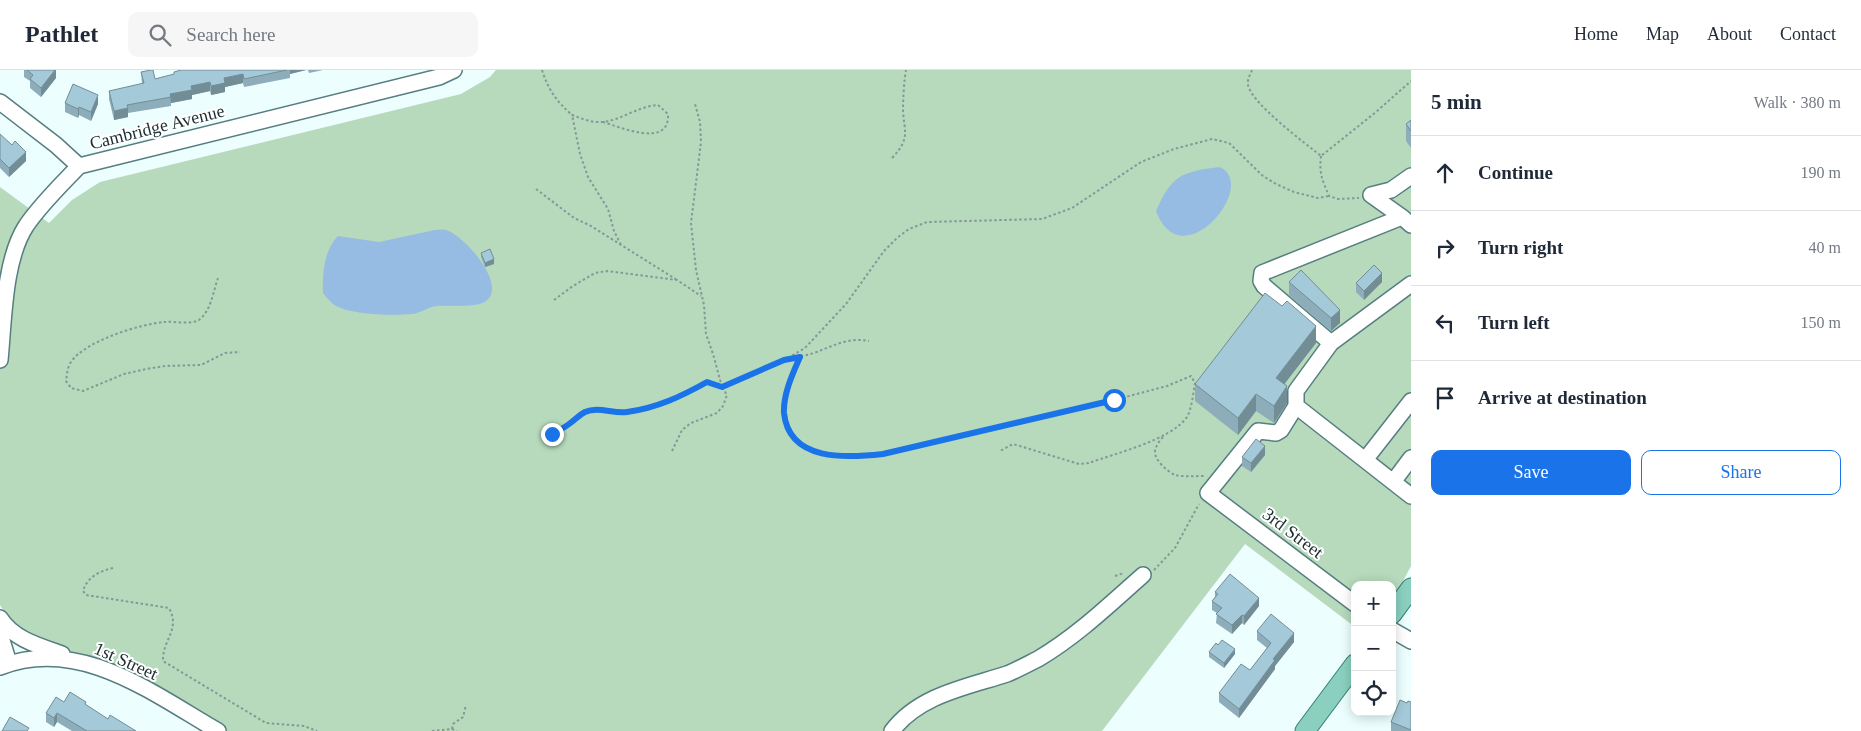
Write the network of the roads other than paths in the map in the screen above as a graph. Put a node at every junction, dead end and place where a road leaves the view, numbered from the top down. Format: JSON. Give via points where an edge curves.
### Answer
{"nodes":[{"id":1,"x":454,"y":70,"type":"edge"},
{"id":2,"x":428,"y":74,"type":"edge"},
{"id":3,"x":0,"y":102,"type":"edge"},
{"id":4,"x":79,"y":166,"type":"junction"},
{"id":5,"x":1411,"y":176,"type":"edge"},
{"id":6,"x":1407,"y":221,"type":"edge"},
{"id":7,"x":1411,"y":284,"type":"edge"},
{"id":8,"x":1331,"y":343,"type":"junction"},
{"id":9,"x":0,"y":360,"type":"edge"},
{"id":10,"x":1411,"y":401,"type":"edge"},
{"id":11,"x":1296,"y":406,"type":"junction"},
{"id":12,"x":1411,"y":458,"type":"edge"},
{"id":13,"x":1365,"y":460,"type":"junction"},
{"id":14,"x":1393,"y":482,"type":"junction"},
{"id":15,"x":1411,"y":496,"type":"edge"},
{"id":16,"x":1143,"y":576,"type":"road end"},
{"id":17,"x":1411,"y":588,"type":"edge"},
{"id":18,"x":1351,"y":601,"type":"edge"},
{"id":19,"x":1396,"y":609,"type":"edge"},
{"id":20,"x":0,"y":618,"type":"edge"},
{"id":21,"x":1396,"y":632,"type":"edge"},
{"id":22,"x":0,"y":634,"type":"edge"},
{"id":23,"x":1411,"y":641,"type":"edge"},
{"id":24,"x":92,"y":664,"type":"junction"},
{"id":25,"x":5,"y":665,"type":"edge"},
{"id":26,"x":1351,"y":669,"type":"edge"},
{"id":27,"x":218,"y":731,"type":"edge"},
{"id":28,"x":892,"y":731,"type":"edge"},
{"id":29,"x":1305,"y":731,"type":"edge"}],
"edges":[{"from":1,"to":2,"type":"street","name":"Cambridge Avenue"},
{"from":2,"to":4,"type":"street","name":"Cambridge Avenue"},
{"from":3,"to":4,"type":"street"},
{"from":4,"to":9,"type":"street","name":"Cambridge Avenue","via":[[26,227],[16,248],[9,273]]},
{"from":5,"to":6,"type":"street","via":[[1391,190],[1371,195]]},
{"from":6,"to":8,"type":"street","via":[[1262,273],[1264,286]]},
{"from":7,"to":8,"type":"street"},
{"from":8,"to":11,"type":"street","via":[[1296,391]]},
{"from":10,"to":13,"type":"street"},
{"from":11,"to":13,"type":"street"},
{"from":11,"to":18,"type":"street","name":"3rd Street","via":[[1281,430],[1276,433],[1258,431],[1208,493]]},
{"from":12,"to":14,"type":"street"},
{"from":13,"to":14,"type":"street"},
{"from":14,"to":15,"type":"street"},
{"from":16,"to":28,"type":"street","via":[[1072,637],[1038,658],[1009,673],[931,699]]},
{"from":17,"to":19,"type":"main road"},
{"from":20,"to":24,"type":"street","via":[[18,636],[34,645]]},
{"from":21,"to":23,"type":"street"},
{"from":22,"to":25,"type":"street"},
{"from":24,"to":25,"type":"street","name":"1st Street","via":[[61,658],[32,658]]},
{"from":24,"to":27,"type":"street","name":"1st Street","via":[[129,680]]},
{"from":26,"to":29,"type":"main road"}]}
